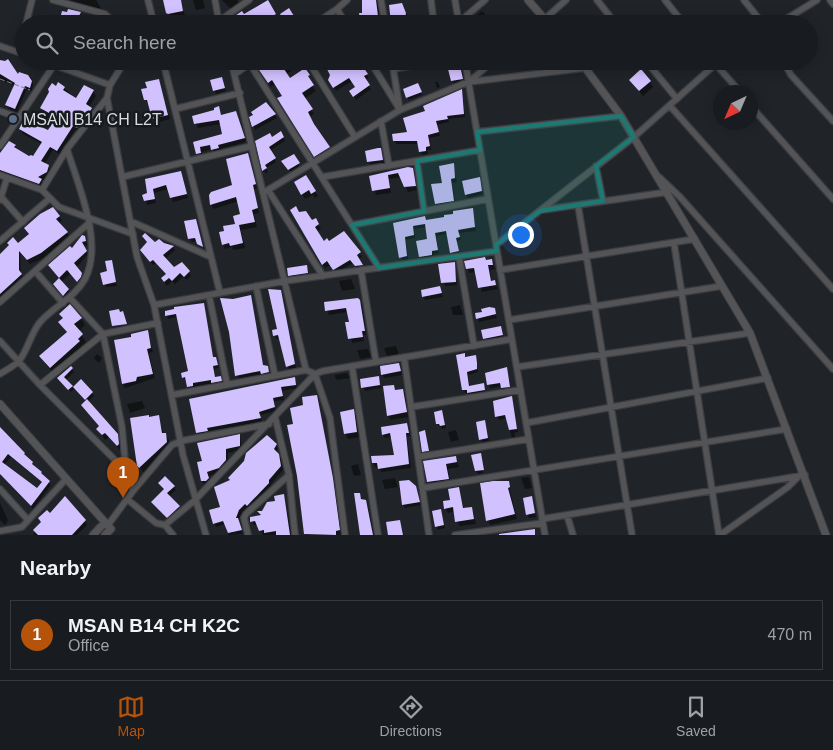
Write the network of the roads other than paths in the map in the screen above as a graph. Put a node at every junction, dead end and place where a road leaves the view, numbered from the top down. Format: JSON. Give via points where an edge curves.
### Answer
{"nodes":[{"id":1,"x":32,"y":0,"type":"edge"},
{"id":2,"x":53,"y":0,"type":"edge"},
{"id":3,"x":148,"y":0,"type":"edge"},
{"id":4,"x":215,"y":0,"type":"edge"},
{"id":5,"x":249,"y":0,"type":"edge"},
{"id":6,"x":346,"y":0,"type":"edge"},
{"id":7,"x":381,"y":0,"type":"edge"},
{"id":8,"x":431,"y":0,"type":"edge"},
{"id":9,"x":455,"y":0,"type":"edge"},
{"id":10,"x":486,"y":0,"type":"edge"},
{"id":11,"x":528,"y":0,"type":"edge"},
{"id":12,"x":566,"y":0,"type":"edge"},
{"id":13,"x":596,"y":0,"type":"edge"},
{"id":14,"x":676,"y":0,"type":"edge"},
{"id":15,"x":744,"y":0,"type":"edge"},
{"id":16,"x":816,"y":0,"type":"edge"},
{"id":17,"x":830,"y":0,"type":"edge"},
{"id":18,"x":668,"y":2,"type":"edge"},
{"id":19,"x":833,"y":4,"type":"edge"},
{"id":20,"x":337,"y":9,"type":"junction"},
{"id":21,"x":28,"y":15,"type":"edge"},
{"id":22,"x":106,"y":15,"type":"edge"},
{"id":23,"x":152,"y":15,"type":"edge"},
{"id":24,"x":218,"y":15,"type":"edge"},
{"id":25,"x":229,"y":15,"type":"edge"},
{"id":26,"x":328,"y":15,"type":"edge"},
{"id":27,"x":341,"y":15,"type":"edge"},
{"id":28,"x":384,"y":15,"type":"edge"},
{"id":29,"x":433,"y":15,"type":"edge"},
{"id":30,"x":458,"y":15,"type":"edge"},
{"id":31,"x":468,"y":15,"type":"edge"},
{"id":32,"x":539,"y":15,"type":"edge"},
{"id":33,"x":551,"y":15,"type":"edge"},
{"id":34,"x":608,"y":15,"type":"edge"},
{"id":35,"x":677,"y":15,"type":"edge"},
{"id":36,"x":756,"y":15,"type":"edge"},
{"id":37,"x":792,"y":15,"type":"edge"},
{"id":38,"x":0,"y":46,"type":"edge"},
{"id":39,"x":15,"y":51,"type":"edge"},
{"id":40,"x":51,"y":70,"type":"edge"},
{"id":41,"x":68,"y":70,"type":"edge"},
{"id":42,"x":119,"y":70,"type":"edge"},
{"id":43,"x":165,"y":70,"type":"edge"},
{"id":44,"x":234,"y":70,"type":"edge"},
{"id":45,"x":241,"y":70,"type":"edge"},
{"id":46,"x":257,"y":70,"type":"edge"},
{"id":47,"x":314,"y":70,"type":"edge"},
{"id":48,"x":376,"y":70,"type":"edge"},
{"id":49,"x":393,"y":70,"type":"edge"},
{"id":50,"x":466,"y":70,"type":"edge"},
{"id":51,"x":482,"y":70,"type":"edge"},
{"id":52,"x":568,"y":70,"type":"edge"},
{"id":53,"x":586,"y":70,"type":"edge"},
{"id":54,"x":653,"y":70,"type":"edge"},
{"id":55,"x":708,"y":70,"type":"edge"},
{"id":56,"x":722,"y":70,"type":"edge"},
{"id":57,"x":788,"y":70,"type":"edge"},
{"id":58,"x":235,"y":74,"type":"junction"},
{"id":59,"x":468,"y":82,"type":"junction"},
{"id":60,"x":110,"y":85,"type":"junction"},
{"id":61,"x":734,"y":85,"type":"edge"},
{"id":62,"x":240,"y":93,"type":"junction"},
{"id":63,"x":107,"y":98,"type":"junction"},
{"id":64,"x":677,"y":99,"type":"junction"},
{"id":65,"x":670,"y":106,"type":"junction"},
{"id":66,"x":175,"y":109,"type":"junction"},
{"id":67,"x":400,"y":110,"type":"junction"},
{"id":68,"x":0,"y":111,"type":"edge"},
{"id":69,"x":758,"y":114,"type":"edge"},
{"id":70,"x":621,"y":116,"type":"junction"},
{"id":71,"x":19,"y":118,"type":"junction"},
{"id":72,"x":381,"y":121,"type":"junction"},
{"id":73,"x":833,"y":121,"type":"edge"},
{"id":74,"x":477,"y":132,"type":"junction"},
{"id":75,"x":355,"y":137,"type":"junction"},
{"id":76,"x":634,"y":137,"type":"junction"},
{"id":77,"x":0,"y":146,"type":"edge"},
{"id":78,"x":252,"y":146,"type":"junction"},
{"id":79,"x":67,"y":149,"type":"junction"},
{"id":80,"x":480,"y":150,"type":"junction"},
{"id":81,"x":418,"y":161,"type":"junction"},
{"id":82,"x":188,"y":162,"type":"junction"},
{"id":83,"x":313,"y":163,"type":"junction"},
{"id":84,"x":389,"y":166,"type":"junction"},
{"id":85,"x":596,"y":166,"type":"junction"},
{"id":86,"x":658,"y":175,"type":"junction"},
{"id":87,"x":0,"y":176,"type":"edge"},
{"id":88,"x":122,"y":177,"type":"junction"},
{"id":89,"x":322,"y":177,"type":"junction"},
{"id":90,"x":7,"y":178,"type":"junction"},
{"id":91,"x":42,"y":190,"type":"junction"},
{"id":92,"x":266,"y":191,"type":"junction"},
{"id":93,"x":668,"y":192,"type":"junction"},
{"id":94,"x":1,"y":199,"type":"edge"},
{"id":95,"x":49,"y":199,"type":"junction"},
{"id":96,"x":488,"y":199,"type":"junction"},
{"id":97,"x":833,"y":199,"type":"edge"},
{"id":98,"x":603,"y":201,"type":"junction"},
{"id":99,"x":578,"y":205,"type":"junction"},
{"id":100,"x":424,"y":211,"type":"junction"},
{"id":101,"x":540,"y":211,"type":"junction"},
{"id":102,"x":89,"y":221,"type":"junction"},
{"id":103,"x":130,"y":221,"type":"junction"},
{"id":104,"x":23,"y":222,"type":"junction"},
{"id":105,"x":352,"y":225,"type":"junction"},
{"id":106,"x":133,"y":234,"type":"junction"},
{"id":107,"x":695,"y":239,"type":"junction"},
{"id":108,"x":0,"y":241,"type":"edge"},
{"id":109,"x":674,"y":243,"type":"junction"},
{"id":110,"x":497,"y":248,"type":"junction"},
{"id":111,"x":459,"y":256,"type":"junction"},
{"id":112,"x":587,"y":256,"type":"junction"},
{"id":113,"x":211,"y":257,"type":"junction"},
{"id":114,"x":379,"y":268,"type":"junction"},
{"id":115,"x":361,"y":270,"type":"junction"},
{"id":116,"x":500,"y":270,"type":"junction"},
{"id":117,"x":35,"y":271,"type":"junction"},
{"id":118,"x":323,"y":276,"type":"junction"},
{"id":119,"x":285,"y":281,"type":"junction"},
{"id":120,"x":256,"y":286,"type":"junction"},
{"id":121,"x":722,"y":286,"type":"junction"},
{"id":122,"x":833,"y":289,"type":"edge"},
{"id":123,"x":682,"y":292,"type":"junction"},
{"id":124,"x":220,"y":293,"type":"junction"},
{"id":125,"x":210,"y":295,"type":"junction"},
{"id":126,"x":70,"y":298,"type":"junction"},
{"id":127,"x":0,"y":302,"type":"edge"},
{"id":128,"x":63,"y":303,"type":"junction"},
{"id":129,"x":154,"y":305,"type":"junction"},
{"id":130,"x":595,"y":306,"type":"junction"},
{"id":131,"x":509,"y":320,"type":"junction"},
{"id":132,"x":158,"y":323,"type":"junction"},
{"id":133,"x":750,"y":333,"type":"junction"},
{"id":134,"x":103,"y":334,"type":"junction"},
{"id":135,"x":512,"y":339,"type":"junction"},
{"id":136,"x":0,"y":341,"type":"edge"},
{"id":137,"x":689,"y":342,"type":"junction"},
{"id":138,"x":474,"y":346,"type":"junction"},
{"id":139,"x":603,"y":355,"type":"junction"},
{"id":140,"x":404,"y":357,"type":"junction"},
{"id":141,"x":18,"y":362,"type":"junction"},
{"id":142,"x":376,"y":362,"type":"junction"},
{"id":143,"x":352,"y":366,"type":"junction"},
{"id":144,"x":517,"y":367,"type":"junction"},
{"id":145,"x":833,"y":369,"type":"edge"},
{"id":146,"x":306,"y":370,"type":"junction"},
{"id":147,"x":0,"y":374,"type":"edge"},
{"id":148,"x":316,"y":374,"type":"junction"},
{"id":149,"x":275,"y":376,"type":"junction"},
{"id":150,"x":768,"y":378,"type":"junction"},
{"id":151,"x":227,"y":384,"type":"junction"},
{"id":152,"x":40,"y":385,"type":"junction"},
{"id":153,"x":520,"y":390,"type":"junction"},
{"id":154,"x":697,"y":391,"type":"junction"},
{"id":155,"x":172,"y":394,"type":"junction"},
{"id":156,"x":0,"y":404,"type":"edge"},
{"id":157,"x":611,"y":407,"type":"junction"},
{"id":158,"x":411,"y":408,"type":"junction"},
{"id":159,"x":275,"y":417,"type":"junction"},
{"id":160,"x":526,"y":422,"type":"junction"},
{"id":161,"x":269,"y":424,"type":"junction"},
{"id":162,"x":787,"y":429,"type":"junction"},
{"id":163,"x":529,"y":439,"type":"junction"},
{"id":164,"x":181,"y":441,"type":"junction"},
{"id":165,"x":704,"y":442,"type":"junction"},
{"id":166,"x":619,"y":456,"type":"junction"},
{"id":167,"x":418,"y":457,"type":"junction"},
{"id":168,"x":534,"y":470,"type":"junction"},
{"id":169,"x":126,"y":471,"type":"junction"},
{"id":170,"x":289,"y":475,"type":"junction"},
{"id":171,"x":802,"y":475,"type":"junction"},
{"id":172,"x":66,"y":479,"type":"junction"},
{"id":173,"x":423,"y":488,"type":"junction"},
{"id":174,"x":0,"y":489,"type":"edge"},
{"id":175,"x":712,"y":490,"type":"junction"},
{"id":176,"x":133,"y":491,"type":"junction"},
{"id":177,"x":126,"y":499,"type":"junction"},
{"id":178,"x":195,"y":500,"type":"junction"},
{"id":179,"x":627,"y":505,"type":"junction"},
{"id":180,"x":567,"y":515,"type":"junction"},
{"id":181,"x":28,"y":520,"type":"junction"},
{"id":182,"x":543,"y":521,"type":"junction"},
{"id":183,"x":165,"y":525,"type":"junction"},
{"id":184,"x":109,"y":529,"type":"edge"},
{"id":185,"x":0,"y":531,"type":"edge"},
{"id":186,"x":93,"y":535,"type":"edge"},
{"id":187,"x":174,"y":535,"type":"edge"},
{"id":188,"x":206,"y":535,"type":"edge"},
{"id":189,"x":248,"y":535,"type":"edge"},
{"id":190,"x":295,"y":535,"type":"edge"},
{"id":191,"x":345,"y":535,"type":"edge"},
{"id":192,"x":378,"y":535,"type":"edge"},
{"id":193,"x":430,"y":535,"type":"edge"},
{"id":194,"x":455,"y":535,"type":"edge"},
{"id":195,"x":545,"y":535,"type":"edge"},
{"id":196,"x":573,"y":535,"type":"edge"},
{"id":197,"x":632,"y":535,"type":"edge"},
{"id":198,"x":720,"y":535,"type":"edge"},
{"id":199,"x":826,"y":535,"type":"edge"}],
"edges":[{"from":1,"to":21,"type":"street"},
{"from":2,"to":22,"type":"street"},
{"from":3,"to":23,"type":"street"},
{"from":4,"to":24,"type":"street"},
{"from":5,"to":25,"type":"street"},
{"from":6,"to":20,"type":"street"},
{"from":7,"to":28,"type":"street"},
{"from":8,"to":29,"type":"street"},
{"from":9,"to":30,"type":"street"},
{"from":10,"to":31,"type":"street"},
{"from":11,"to":32,"type":"street"},
{"from":12,"to":33,"type":"street"},
{"from":13,"to":34,"type":"street"},
{"from":14,"to":18,"type":"street"},
{"from":15,"to":36,"type":"street"},
{"from":16,"to":37,"type":"street"},
{"from":17,"to":19,"type":"street"},
{"from":18,"to":35,"type":"street"},
{"from":20,"to":26,"type":"street"},
{"from":20,"to":27,"type":"street"},
{"from":38,"to":39,"type":"street"},
{"from":40,"to":71,"type":"street"},
{"from":41,"to":60,"type":"street"},
{"from":42,"to":60,"type":"street"},
{"from":43,"to":66,"type":"street"},
{"from":44,"to":58,"type":"street"},
{"from":45,"to":58,"type":"street"},
{"from":46,"to":83,"type":"street"},
{"from":47,"to":75,"type":"street"},
{"from":48,"to":67,"type":"street"},
{"from":49,"to":67,"type":"street"},
{"from":50,"to":59,"type":"street"},
{"from":51,"to":59,"type":"street"},
{"from":52,"to":59,"type":"street"},
{"from":53,"to":70,"type":"street"},
{"from":54,"to":64,"type":"street"},
{"from":55,"to":64,"type":"street"},
{"from":56,"to":61,"type":"street"},
{"from":57,"to":73,"type":"street"},
{"from":58,"to":62,"type":"street"},
{"from":59,"to":67,"type":"street"},
{"from":59,"to":74,"type":"street"},
{"from":60,"to":63,"type":"street"},
{"from":62,"to":66,"type":"street"},
{"from":62,"to":78,"type":"street"},
{"from":63,"to":79,"type":"street"},
{"from":63,"to":88,"type":"street"},
{"from":64,"to":65,"type":"street"},
{"from":65,"to":76,"type":"street"},
{"from":65,"to":122,"type":"street"},
{"from":66,"to":82,"type":"street"},
{"from":67,"to":72,"type":"street"},
{"from":68,"to":71,"type":"street"},
{"from":69,"to":97,"type":"street"},
{"from":70,"to":74,"type":"street"},
{"from":70,"to":76,"type":"street"},
{"from":71,"to":77,"type":"street"},
{"from":72,"to":75,"type":"street"},
{"from":72,"to":84,"type":"street"},
{"from":74,"to":80,"type":"street"},
{"from":75,"to":83,"type":"street"},
{"from":76,"to":85,"type":"street"},
{"from":76,"to":86,"type":"street"},
{"from":78,"to":82,"type":"street"},
{"from":78,"to":92,"type":"street"},
{"from":79,"to":91,"type":"street"},
{"from":79,"to":102,"type":"street"},
{"from":80,"to":81,"type":"street"},
{"from":80,"to":96,"type":"street"},
{"from":81,"to":84,"type":"street"},
{"from":81,"to":100,"type":"street"},
{"from":82,"to":88,"type":"street"},
{"from":82,"to":113,"type":"street"},
{"from":83,"to":89,"type":"street"},
{"from":83,"to":92,"type":"street"},
{"from":84,"to":89,"type":"street"},
{"from":85,"to":98,"type":"street"},
{"from":85,"to":101,"type":"street"},
{"from":86,"to":93,"type":"street"},
{"from":86,"to":145,"type":"street"},
{"from":87,"to":90,"type":"street"},
{"from":88,"to":103,"type":"street"},
{"from":89,"to":105,"type":"street"},
{"from":90,"to":91,"type":"street"},
{"from":90,"to":94,"type":"street"},
{"from":91,"to":95,"type":"street"},
{"from":92,"to":118,"type":"street"},
{"from":92,"to":119,"type":"street"},
{"from":93,"to":98,"type":"street"},
{"from":93,"to":107,"type":"street"},
{"from":94,"to":104,"type":"street"},
{"from":95,"to":102,"type":"street"},
{"from":95,"to":104,"type":"street"},
{"from":96,"to":100,"type":"street"},
{"from":96,"to":110,"type":"street"},
{"from":98,"to":99,"type":"street"},
{"from":99,"to":101,"type":"street"},
{"from":99,"to":112,"type":"street"},
{"from":100,"to":105,"type":"street"},
{"from":101,"to":110,"type":"street"},
{"from":102,"to":106,"type":"street"},
{"from":102,"to":117,"type":"street"},
{"from":102,"to":126,"type":"street","via":[[90,266],[85,279]]},
{"from":103,"to":106,"type":"street"},
{"from":103,"to":113,"type":"street"},
{"from":104,"to":108,"type":"street"},
{"from":105,"to":114,"type":"street"},
{"from":106,"to":129,"type":"street"},
{"from":107,"to":109,"type":"street"},
{"from":107,"to":121,"type":"street"},
{"from":109,"to":112,"type":"street"},
{"from":109,"to":123,"type":"street"},
{"from":110,"to":111,"type":"street"},
{"from":110,"to":116,"type":"street"},
{"from":111,"to":114,"type":"street"},
{"from":111,"to":138,"type":"street"},
{"from":112,"to":116,"type":"street"},
{"from":112,"to":130,"type":"street"},
{"from":113,"to":124,"type":"street"},
{"from":114,"to":115,"type":"street"},
{"from":115,"to":118,"type":"street"},
{"from":115,"to":142,"type":"street"},
{"from":116,"to":131,"type":"street"},
{"from":117,"to":127,"type":"street"},
{"from":117,"to":128,"type":"street"},
{"from":118,"to":119,"type":"street"},
{"from":119,"to":120,"type":"street"},
{"from":119,"to":146,"type":"street"},
{"from":120,"to":124,"type":"street"},
{"from":120,"to":149,"type":"street"},
{"from":121,"to":123,"type":"street"},
{"from":121,"to":133,"type":"street"},
{"from":123,"to":130,"type":"street"},
{"from":123,"to":137,"type":"street"},
{"from":124,"to":125,"type":"street"},
{"from":125,"to":129,"type":"street"},
{"from":125,"to":151,"type":"street"},
{"from":126,"to":128,"type":"street"},
{"from":126,"to":134,"type":"street"},
{"from":128,"to":141,"type":"street","via":[[40,322]]},
{"from":129,"to":132,"type":"street"},
{"from":130,"to":131,"type":"street"},
{"from":130,"to":139,"type":"street"},
{"from":131,"to":135,"type":"street"},
{"from":132,"to":134,"type":"street"},
{"from":132,"to":155,"type":"street"},
{"from":133,"to":137,"type":"street"},
{"from":133,"to":150,"type":"street"},
{"from":134,"to":152,"type":"street"},
{"from":134,"to":169,"type":"street","via":[[122,427]]},
{"from":135,"to":138,"type":"street"},
{"from":135,"to":144,"type":"street"},
{"from":136,"to":141,"type":"street"},
{"from":137,"to":139,"type":"street"},
{"from":137,"to":154,"type":"street"},
{"from":138,"to":140,"type":"street"},
{"from":139,"to":144,"type":"street"},
{"from":139,"to":157,"type":"street"},
{"from":140,"to":142,"type":"street"},
{"from":140,"to":158,"type":"street"},
{"from":141,"to":147,"type":"street"},
{"from":141,"to":152,"type":"street"},
{"from":142,"to":143,"type":"street"},
{"from":143,"to":148,"type":"street"},
{"from":143,"to":192,"type":"street"},
{"from":144,"to":153,"type":"street"},
{"from":146,"to":148,"type":"street"},
{"from":146,"to":149,"type":"street"},
{"from":148,"to":159,"type":"street"},
{"from":148,"to":191,"type":"street","via":[[330,418]]},
{"from":149,"to":151,"type":"street"},
{"from":150,"to":154,"type":"street"},
{"from":150,"to":162,"type":"street"},
{"from":151,"to":155,"type":"street"},
{"from":152,"to":169,"type":"street"},
{"from":153,"to":158,"type":"street"},
{"from":153,"to":160,"type":"street"},
{"from":154,"to":157,"type":"street"},
{"from":154,"to":165,"type":"street"},
{"from":155,"to":164,"type":"street"},
{"from":156,"to":172,"type":"street"},
{"from":157,"to":160,"type":"street"},
{"from":157,"to":166,"type":"street"},
{"from":158,"to":167,"type":"street"},
{"from":159,"to":161,"type":"street"},
{"from":159,"to":170,"type":"street"},
{"from":160,"to":163,"type":"street"},
{"from":161,"to":164,"type":"street"},
{"from":161,"to":178,"type":"street"},
{"from":162,"to":165,"type":"street"},
{"from":162,"to":171,"type":"street"},
{"from":163,"to":167,"type":"street"},
{"from":163,"to":168,"type":"street"},
{"from":164,"to":176,"type":"street","via":[[172,445]]},
{"from":164,"to":178,"type":"street"},
{"from":165,"to":166,"type":"street"},
{"from":165,"to":175,"type":"street"},
{"from":166,"to":168,"type":"street"},
{"from":166,"to":179,"type":"street"},
{"from":167,"to":173,"type":"street"},
{"from":168,"to":173,"type":"street"},
{"from":168,"to":182,"type":"street"},
{"from":169,"to":176,"type":"street"},
{"from":170,"to":189,"type":"street","via":[[246,514]]},
{"from":170,"to":190,"type":"street"},
{"from":171,"to":175,"type":"street"},
{"from":171,"to":198,"type":"street"},
{"from":171,"to":199,"type":"street"},
{"from":172,"to":181,"type":"street"},
{"from":172,"to":184,"type":"street"},
{"from":173,"to":193,"type":"street"},
{"from":174,"to":181,"type":"street"},
{"from":175,"to":179,"type":"street"},
{"from":175,"to":198,"type":"street"},
{"from":176,"to":177,"type":"street"},
{"from":177,"to":183,"type":"street","via":[[156,524]]},
{"from":177,"to":184,"type":"street"},
{"from":178,"to":183,"type":"street"},
{"from":178,"to":188,"type":"street"},
{"from":179,"to":180,"type":"street"},
{"from":179,"to":197,"type":"street"},
{"from":180,"to":182,"type":"street"},
{"from":180,"to":196,"type":"street"},
{"from":181,"to":185,"type":"street","via":[[22,527]]},
{"from":182,"to":194,"type":"street"},
{"from":182,"to":195,"type":"street"},
{"from":183,"to":187,"type":"street"},
{"from":184,"to":186,"type":"street"}]}
